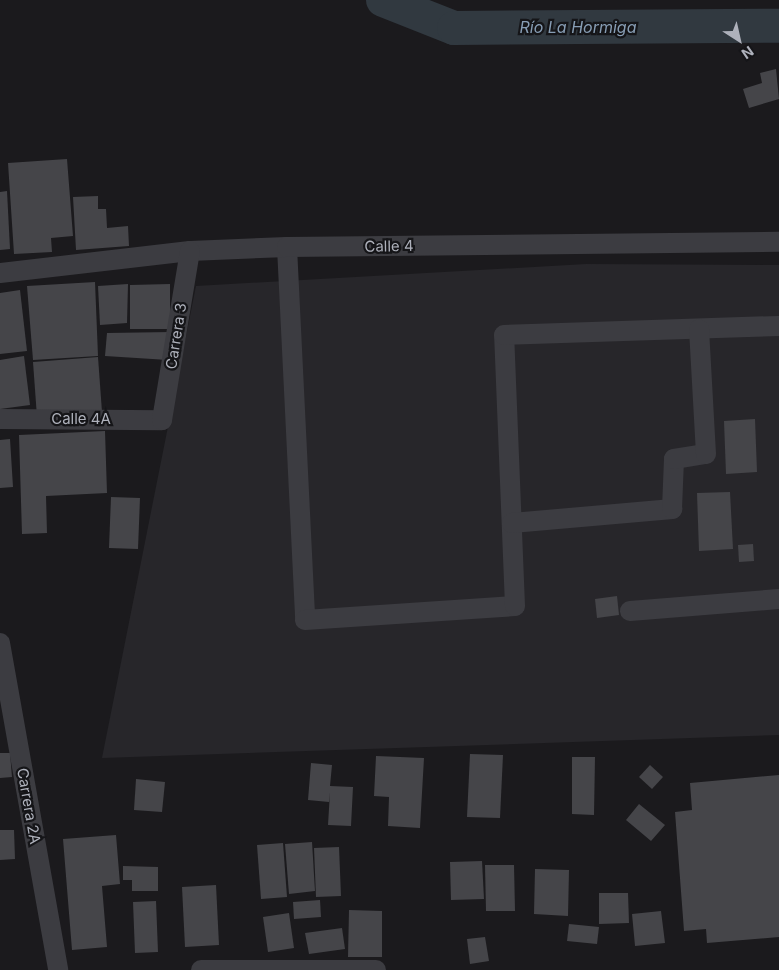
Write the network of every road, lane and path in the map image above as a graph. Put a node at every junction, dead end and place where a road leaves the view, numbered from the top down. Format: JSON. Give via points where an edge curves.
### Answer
{"nodes":[{"id":1,"x":779,"y":242,"type":"edge"},
{"id":2,"x":287,"y":247,"type":"junction"},
{"id":3,"x":190,"y":251,"type":"junction"},
{"id":4,"x":0,"y":273,"type":"edge"},
{"id":5,"x":779,"y":326,"type":"edge"},
{"id":6,"x":699,"y":328,"type":"junction"},
{"id":7,"x":0,"y":419,"type":"edge"},
{"id":8,"x":162,"y":420,"type":"joint"},
{"id":9,"x":512,"y":523,"type":"junction"},
{"id":10,"x":779,"y":599,"type":"edge"},
{"id":11,"x":630,"y":611,"type":"dead end"},
{"id":12,"x":0,"y":643,"type":"edge"},
{"id":13,"x":58,"y":970,"type":"edge"},
{"id":14,"x":201,"y":970,"type":"edge"},
{"id":15,"x":376,"y":970,"type":"edge"}],
"edges":[{"from":1,"to":2,"type":"street","name":"Calle 4"},
{"from":2,"to":3,"type":"street","name":"Calle 4"},
{"from":2,"to":9,"type":"street","via":[[305,620],[515,606]]},
{"from":3,"to":4,"type":"street","name":"Calle 4"},
{"from":3,"to":8,"type":"street","name":"Carrera 3"},
{"from":5,"to":6,"type":"street"},
{"from":6,"to":9,"type":"street","via":[[706,454],[674,459],[672,509]]},
{"from":6,"to":9,"type":"street","via":[[504,335]]},
{"from":7,"to":8,"type":"street","name":"Calle 4A"},
{"from":10,"to":11,"type":"street"},
{"from":12,"to":13,"type":"street","name":"Carrera 2A"},
{"from":14,"to":15,"type":"street"}]}
